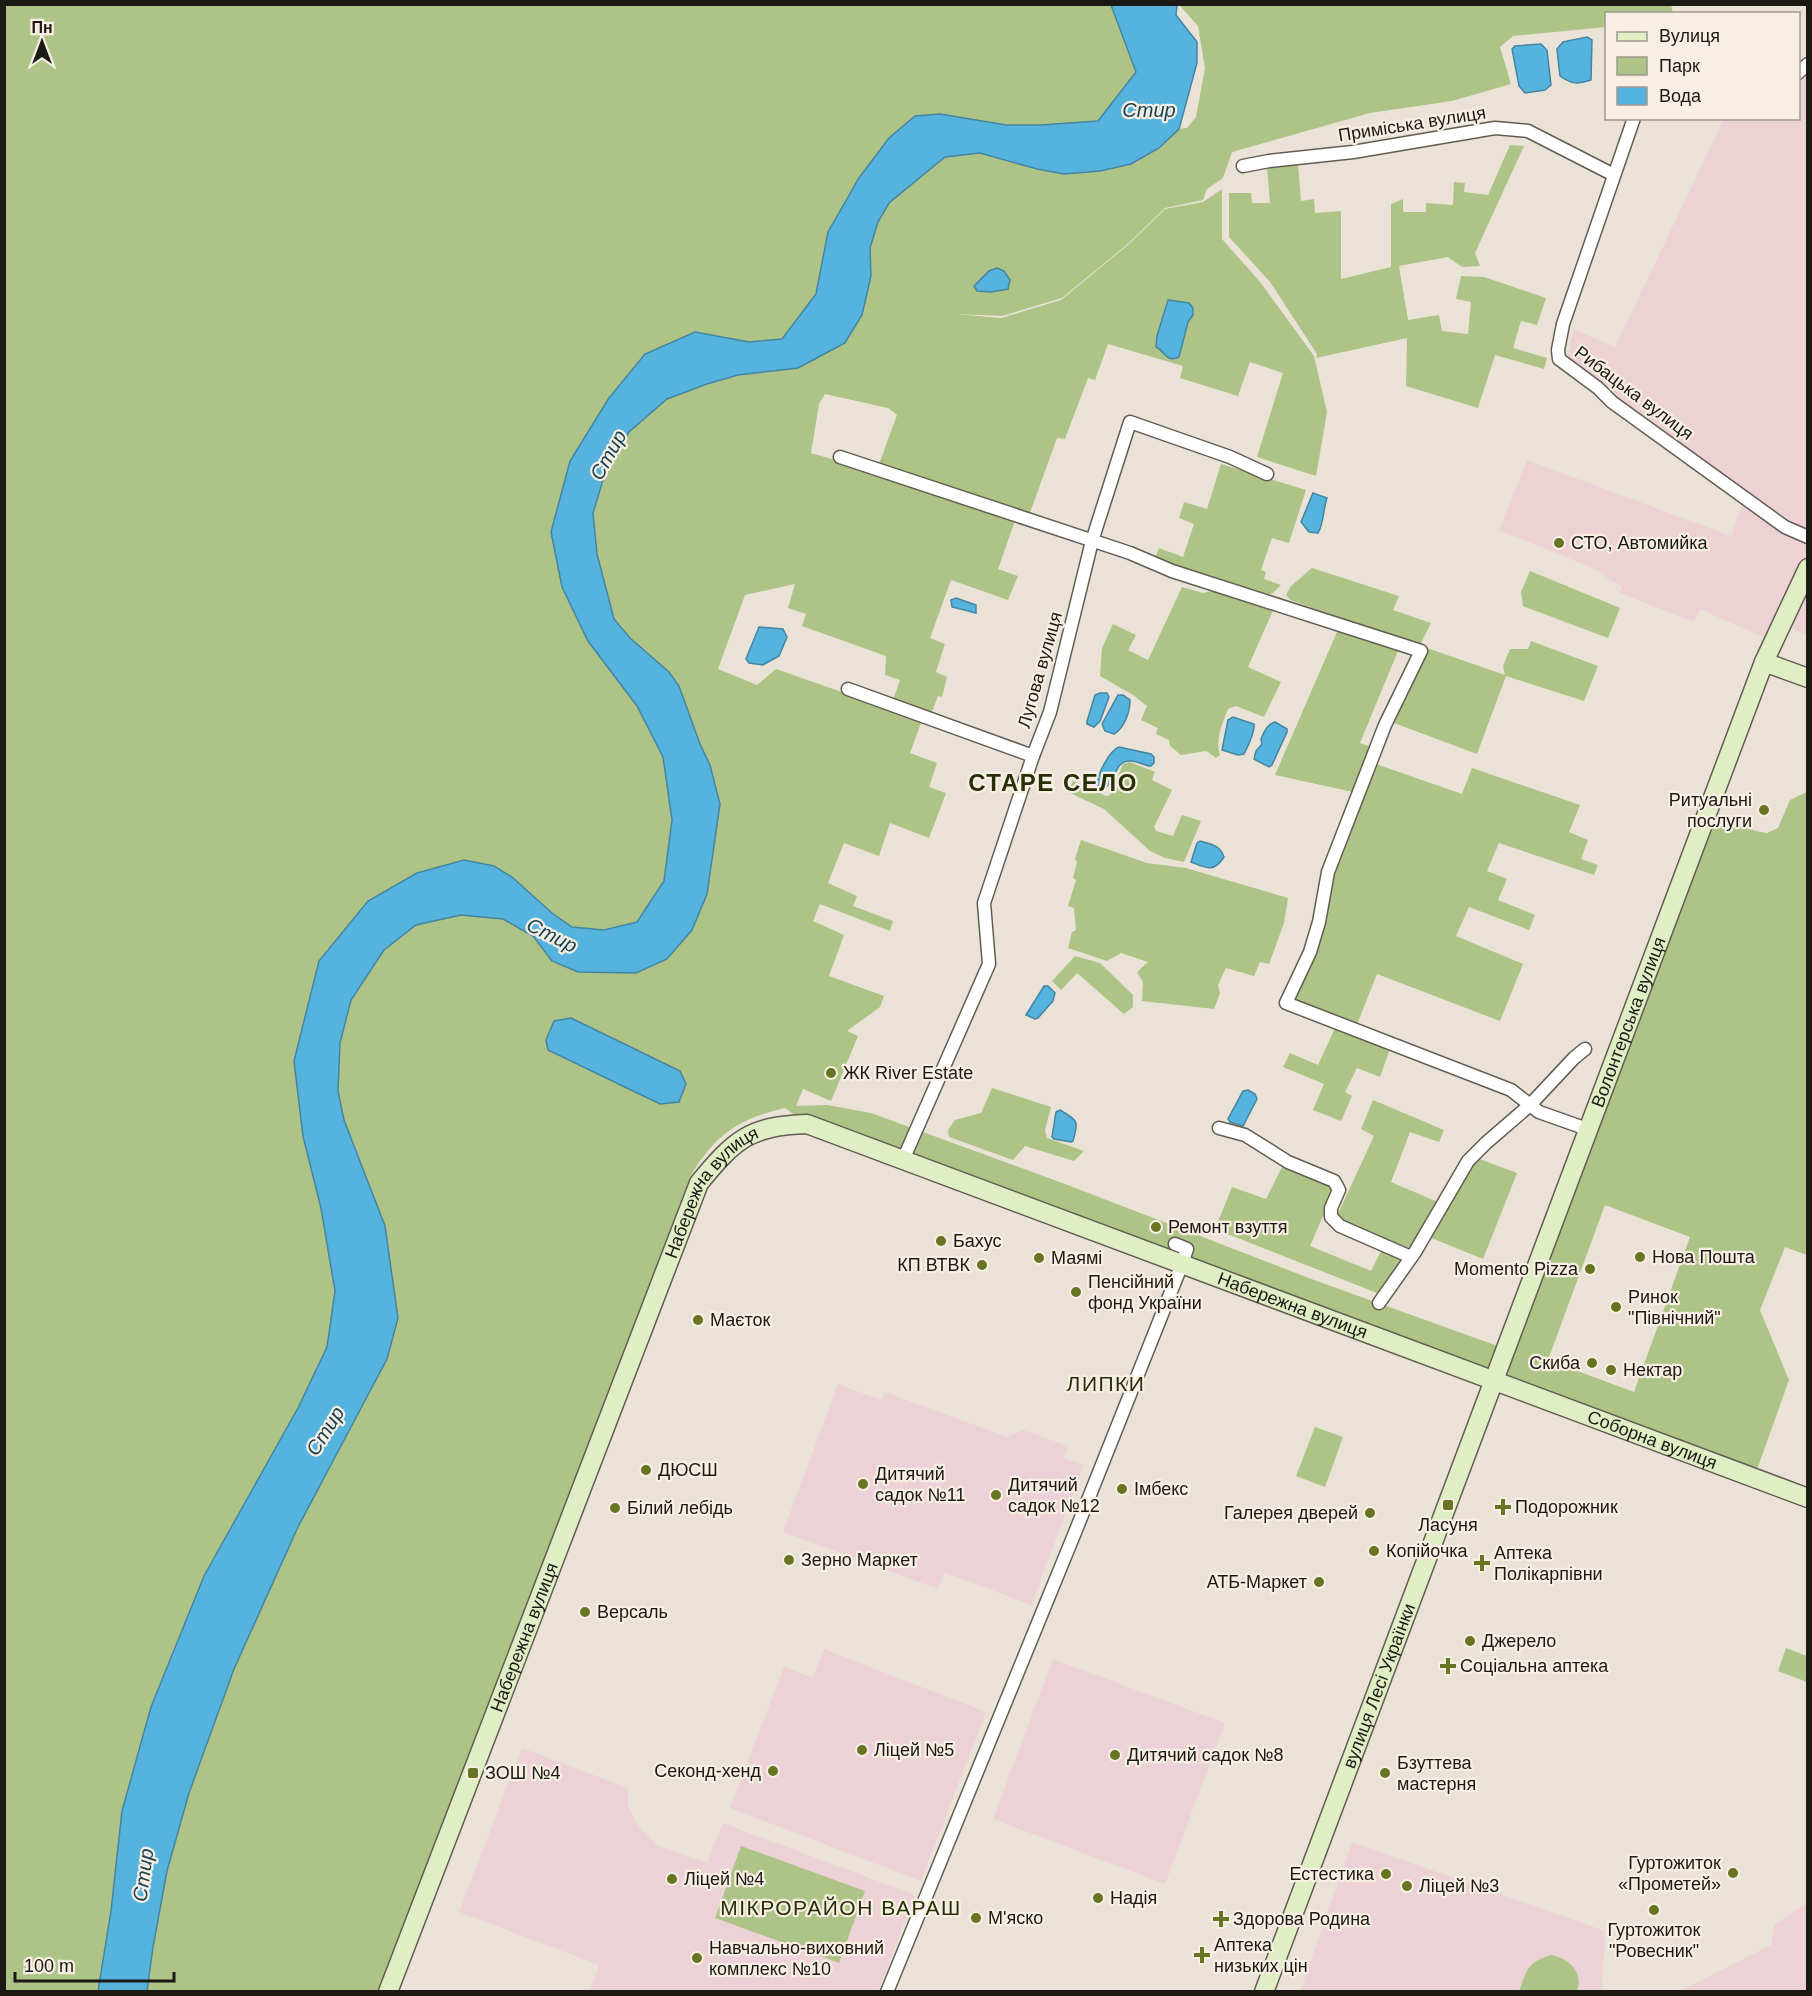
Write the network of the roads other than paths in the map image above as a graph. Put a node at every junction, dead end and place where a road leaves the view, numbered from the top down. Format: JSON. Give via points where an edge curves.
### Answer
{"nodes":[{"id":1,"x":1633,"y":120,"type":"edge"},
{"id":2,"x":1243,"y":166,"type":"dead end"},
{"id":3,"x":1614,"y":176,"type":"junction"},
{"id":4,"x":840,"y":457,"type":"dead end"},
{"id":5,"x":1267,"y":474,"type":"dead end"},
{"id":6,"x":1808,"y":537,"type":"edge"},
{"id":7,"x":1092,"y":541,"type":"junction"},
{"id":8,"x":1808,"y":568,"type":"edge"},
{"id":9,"x":1764,"y":662,"type":"junction"},
{"id":10,"x":1808,"y":678,"type":"edge"},
{"id":11,"x":848,"y":690,"type":"dead end"},
{"id":12,"x":1033,"y":756,"type":"junction"},
{"id":13,"x":1586,"y":1049,"type":"dead end"},
{"id":14,"x":1530,"y":1105,"type":"junction"},
{"id":15,"x":1219,"y":1128,"type":"dead end"},
{"id":16,"x":1590,"y":1130,"type":"junction"},
{"id":17,"x":903,"y":1160,"type":"junction"},
{"id":18,"x":1175,"y":1244,"type":"dead end"},
{"id":19,"x":1411,"y":1257,"type":"junction"},
{"id":20,"x":1182,"y":1264,"type":"junction"},
{"id":21,"x":1378,"y":1303,"type":"dead end"},
{"id":22,"x":1495,"y":1381,"type":"junction"},
{"id":23,"x":1808,"y":1498,"type":"edge"},
{"id":24,"x":388,"y":1992,"type":"edge"},
{"id":25,"x":887,"y":1992,"type":"edge"},
{"id":26,"x":1264,"y":1992,"type":"edge"}],
"edges":[{"from":1,"to":3,"type":"street","name":"Рибацька вулиця"},
{"from":2,"to":3,"type":"street","name":"Приміська вулиця","via":[[1353,153],[1495,128],[1528,131]]},
{"from":3,"to":6,"type":"street","name":"Рибацька вулиця","via":[[1563,324],[1559,359],[1612,402],[1785,526]]},
{"from":4,"to":7,"type":"street"},
{"from":5,"to":7,"type":"street","name":"Лугова вулиця","via":[[1130,422]]},
{"from":7,"to":12,"type":"street","name":"Лугова вулиця","via":[[1050,712]]},
{"from":7,"to":14,"type":"street","via":[[1172,571],[1421,651],[1385,725],[1332,861],[1310,952],[1286,1003],[1511,1090]]},
{"from":8,"to":9,"type":"street","name":"Волонтерська вулиця"},
{"from":9,"to":10,"type":"street"},
{"from":9,"to":16,"type":"street","name":"Волонтерська вулиця"},
{"from":11,"to":12,"type":"street"},
{"from":12,"to":17,"type":"street","name":"Лугова вулиця","via":[[984,903],[989,964]]},
{"from":13,"to":14,"type":"street"},
{"from":14,"to":16,"type":"street"},
{"from":14,"to":19,"type":"street","via":[[1468,1161]]},
{"from":15,"to":19,"type":"street","via":[[1245,1135],[1288,1162],[1334,1181],[1339,1190],[1331,1217],[1340,1227]]},
{"from":16,"to":22,"type":"street","name":"Волонтерська вулиця"},
{"from":17,"to":20,"type":"street","name":"Набережна вулиця"},
{"from":17,"to":24,"type":"street","name":"Набережна вулиця","via":[[807,1124],[779,1125],[754,1132],[723,1154],[699,1183]]},
{"from":18,"to":20,"type":"street","via":[[1187,1249]]},
{"from":19,"to":21,"type":"street"},
{"from":20,"to":22,"type":"street","name":"Набережна вулиця"},
{"from":20,"to":25,"type":"street"},
{"from":22,"to":23,"type":"street","name":"Соборна вулиця"},
{"from":22,"to":26,"type":"street","name":"вулиця Лесі Українки"}]}
